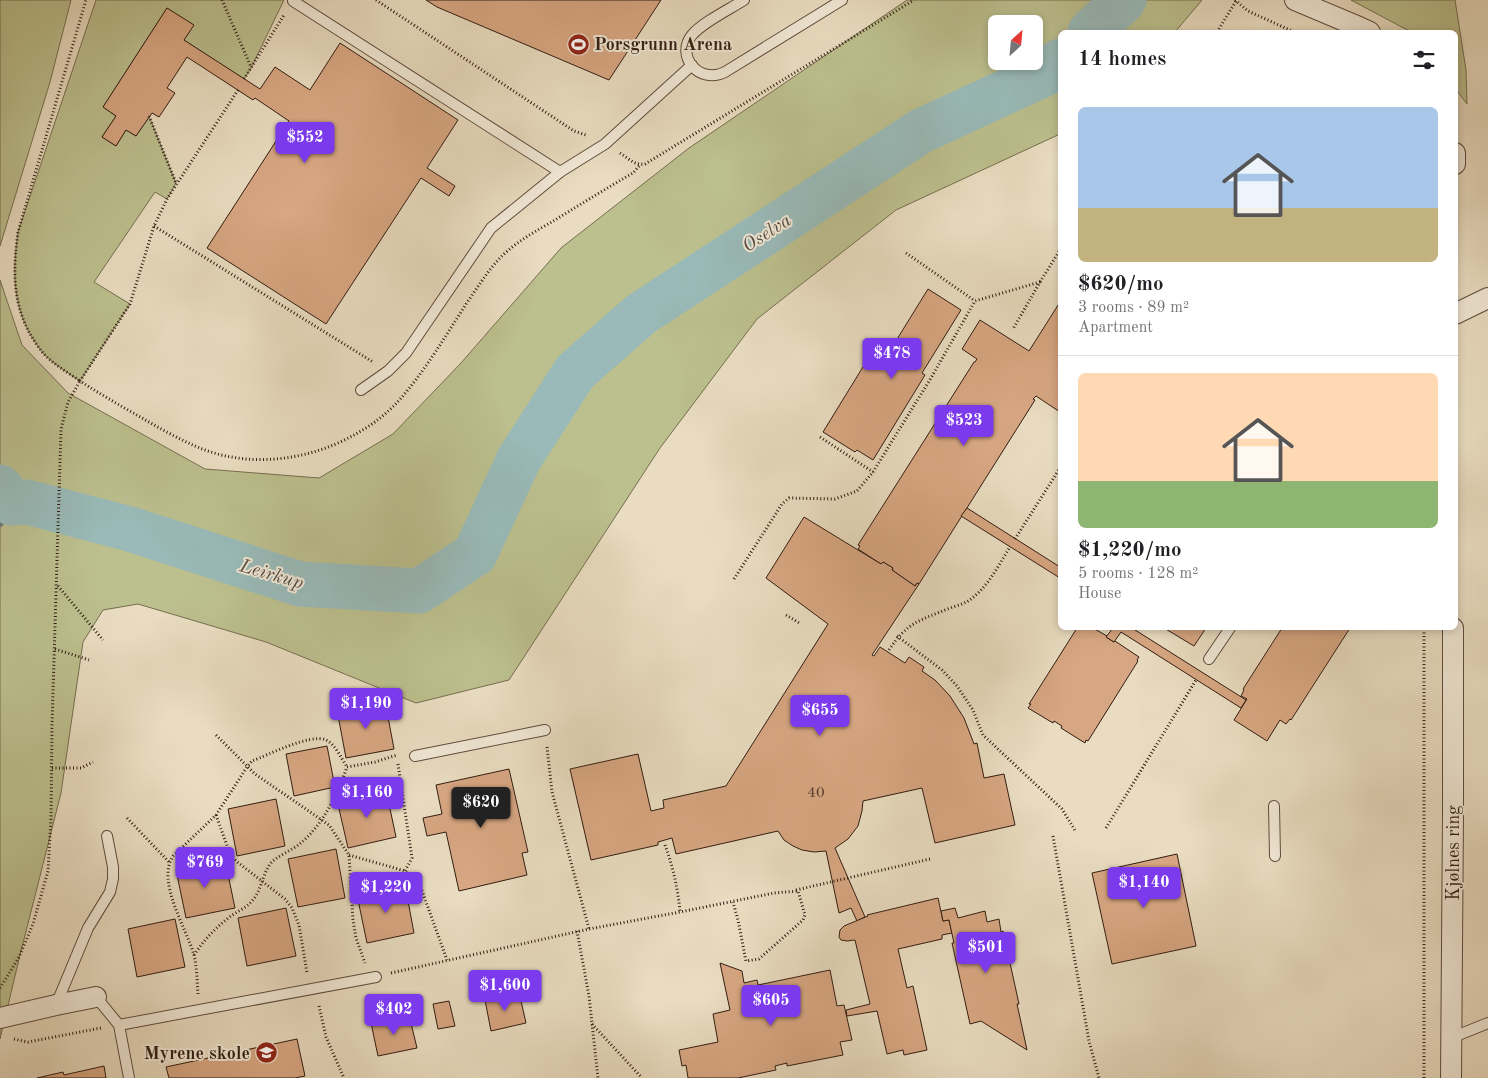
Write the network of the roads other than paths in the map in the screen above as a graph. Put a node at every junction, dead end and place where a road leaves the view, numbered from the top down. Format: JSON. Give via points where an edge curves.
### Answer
{"nodes":[{"id":1,"x":744,"y":0,"type":"edge"},
{"id":2,"x":842,"y":0,"type":"edge"},
{"id":3,"x":1295,"y":0,"type":"edge"},
{"id":4,"x":293,"y":1,"type":"road end"},
{"id":5,"x":1366,"y":30,"type":"edge"},
{"id":6,"x":692,"y":65,"type":"junction"},
{"id":7,"x":560,"y":172,"type":"junction"},
{"id":8,"x":1488,"y":298,"type":"edge"},
{"id":9,"x":1458,"y":313,"type":"edge"},
{"id":10,"x":362,"y":390,"type":"dead end"},
{"id":11,"x":1229,"y":630,"type":"edge"},
{"id":12,"x":1453,"y":630,"type":"edge"},
{"id":13,"x":1209,"y":659,"type":"dead end"},
{"id":14,"x":545,"y":730,"type":"road end"},
{"id":15,"x":415,"y":756,"type":"dead end"},
{"id":16,"x":1274,"y":806,"type":"dead end"},
{"id":17,"x":107,"y":836,"type":"dead end"},
{"id":18,"x":1275,"y":856,"type":"dead end"},
{"id":19,"x":373,"y":977,"type":"road end"},
{"id":20,"x":96,"y":997,"type":"joint"},
{"id":21,"x":56,"y":1005,"type":"junction"},
{"id":22,"x":0,"y":1018,"type":"edge"},
{"id":23,"x":1488,"y":1023,"type":"edge"},
{"id":24,"x":119,"y":1025,"type":"junction"},
{"id":25,"x":1451,"y":1038,"type":"junction"},
{"id":26,"x":129,"y":1078,"type":"edge"},
{"id":27,"x":1451,"y":1078,"type":"edge"}],
"edges":[{"from":1,"to":6,"type":"lane","via":[[692,35],[687,48]]},
{"from":2,"to":6,"type":"lane","via":[[719,75],[706,75]]},
{"from":3,"to":5,"type":"street"},
{"from":4,"to":7,"type":"lane"},
{"from":6,"to":7,"type":"lane","via":[[605,144]]},
{"from":7,"to":10,"type":"lane","via":[[491,228],[406,353]]},
{"from":8,"to":9,"type":"street"},
{"from":11,"to":13,"type":"lane"},
{"from":12,"to":25,"type":"street","name":"Kjølnes ring"},
{"from":14,"to":15,"type":"lane"},
{"from":16,"to":18,"type":"lane"},
{"from":17,"to":21,"type":"lane","via":[[114,879],[110,892],[88,928]]},
{"from":19,"to":24,"type":"lane"},
{"from":20,"to":21,"type":"street"},
{"from":20,"to":24,"type":"lane"},
{"from":21,"to":22,"type":"street"},
{"from":23,"to":25,"type":"lane"},
{"from":24,"to":26,"type":"lane"},
{"from":25,"to":27,"type":"street","name":"Kjølnes ring"}]}
